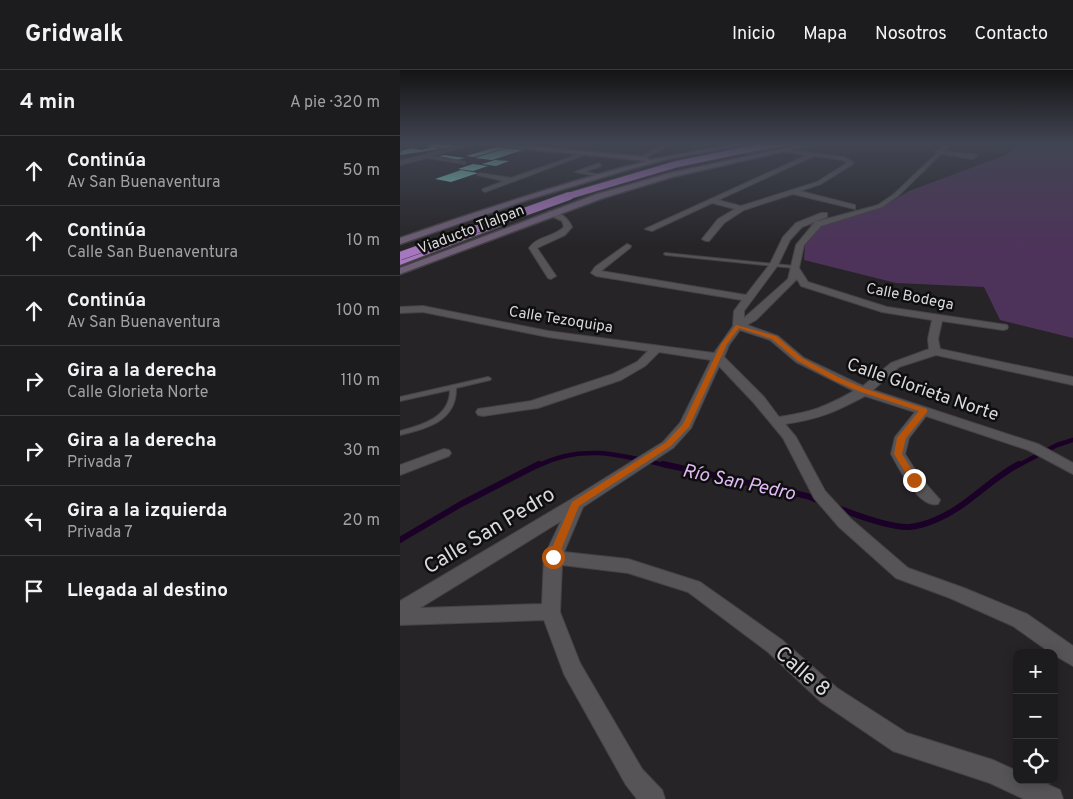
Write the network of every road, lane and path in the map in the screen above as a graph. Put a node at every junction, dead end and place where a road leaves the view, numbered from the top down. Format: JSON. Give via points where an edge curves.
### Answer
{"nodes":[{"id":1,"x":501,"y":178,"type":"edge"},
{"id":2,"x":517,"y":178,"type":"edge"},
{"id":3,"x":593,"y":178,"type":"edge"},
{"id":4,"x":623,"y":178,"type":"edge"},
{"id":5,"x":631,"y":178,"type":"edge"},
{"id":6,"x":637,"y":178,"type":"edge"},
{"id":7,"x":660,"y":178,"type":"edge"},
{"id":8,"x":761,"y":178,"type":"edge"},
{"id":9,"x":827,"y":178,"type":"edge"},
{"id":10,"x":914,"y":178,"type":"edge"},
{"id":11,"x":512,"y":180,"type":"junction"},
{"id":12,"x":485,"y":190,"type":"dead end"},
{"id":13,"x":794,"y":192,"type":"junction"},
{"id":14,"x":871,"y":200,"type":"dead end"},
{"id":15,"x":711,"y":201,"type":"junction"},
{"id":16,"x":852,"y":207,"type":"junction"},
{"id":17,"x":741,"y":208,"type":"junction"},
{"id":18,"x":552,"y":213,"type":"junction"},
{"id":19,"x":649,"y":229,"type":"dead end"},
{"id":20,"x":706,"y":239,"type":"dead end"},
{"id":21,"x":400,"y":240,"type":"edge"},
{"id":22,"x":627,"y":246,"type":"dead end"},
{"id":23,"x":666,"y":254,"type":"dead end"},
{"id":24,"x":400,"y":258,"type":"edge"},
{"id":25,"x":774,"y":265,"type":"junction"},
{"id":26,"x":794,"y":267,"type":"junction"},
{"id":27,"x":400,"y":271,"type":"edge"},
{"id":28,"x":551,"y":276,"type":"dead end"},
{"id":29,"x":749,"y":298,"type":"junction"},
{"id":30,"x":400,"y":310,"type":"edge"},
{"id":31,"x":938,"y":317,"type":"junction"},
{"id":32,"x":1003,"y":327,"type":"dead end"},
{"id":33,"x":734,"y":330,"type":"junction"},
{"id":34,"x":656,"y":349,"type":"junction"},
{"id":35,"x":935,"y":351,"type":"junction"},
{"id":36,"x":717,"y":357,"type":"junction"},
{"id":37,"x":488,"y":379,"type":"dead end"},
{"id":38,"x":1073,"y":381,"type":"edge"},
{"id":39,"x":453,"y":387,"type":"junction"},
{"id":40,"x":864,"y":391,"type":"junction"},
{"id":41,"x":400,"y":399,"type":"edge"},
{"id":42,"x":924,"y":410,"type":"junction"},
{"id":43,"x":483,"y":412,"type":"dead end"},
{"id":44,"x":776,"y":421,"type":"junction"},
{"id":45,"x":400,"y":433,"type":"edge"},
{"id":46,"x":444,"y":453,"type":"dead end"},
{"id":47,"x":1073,"y":469,"type":"edge"},
{"id":48,"x":400,"y":470,"type":"edge"},
{"id":49,"x":932,"y":500,"type":"dead end"},
{"id":50,"x":576,"y":504,"type":"junction"},
{"id":51,"x":553,"y":557,"type":"junction"},
{"id":52,"x":400,"y":611,"type":"edge"},
{"id":53,"x":551,"y":612,"type":"junction"},
{"id":54,"x":400,"y":617,"type":"edge"},
{"id":55,"x":1073,"y":656,"type":"edge"},
{"id":56,"x":653,"y":799,"type":"edge"},
{"id":57,"x":1051,"y":799,"type":"edge"}],
"edges":[{"from":1,"to":11,"type":"street"},
{"from":2,"to":11,"type":"street"},
{"from":3,"to":21,"type":"main road","name":"Viaducto Tlalpan"},
{"from":4,"to":24,"type":"highway","bridge":true,"via":[[528,209]]},
{"from":5,"to":24,"type":"highway","bridge":true},
{"from":6,"to":24,"type":"highway","name":"Viaducto Tlalpan"},
{"from":7,"to":18,"type":"main road","name":"Viaducto Tlalpan"},
{"from":8,"to":15,"type":"street"},
{"from":9,"to":13,"type":"street"},
{"from":10,"to":26,"type":"street","via":[[880,206],[818,224],[800,245]]},
{"from":11,"to":12,"type":"street"},
{"from":13,"to":16,"type":"street"},
{"from":13,"to":17,"type":"street"},
{"from":14,"to":16,"type":"street"},
{"from":15,"to":17,"type":"street"},
{"from":15,"to":19,"type":"street"},
{"from":16,"to":25,"type":"street","via":[[799,225],[786,239]]},
{"from":17,"to":20,"type":"street","via":[[721,221]]},
{"from":18,"to":27,"type":"main road","name":"Viaducto Tlalpan"},
{"from":18,"to":28,"type":"street","via":[[565,220],[568,227],[533,248]]},
{"from":22,"to":29,"type":"street","via":[[596,273]]},
{"from":23,"to":25,"type":"lane"},
{"from":25,"to":26,"type":"lane"},
{"from":25,"to":29,"type":"street"},
{"from":26,"to":31,"type":"street","name":"Calle Bodega","via":[[804,284],[812,288],[886,310]]},
{"from":26,"to":33,"type":"street","via":[[792,280],[752,318]]},
{"from":29,"to":33,"type":"street","via":[[739,311]]},
{"from":30,"to":34,"type":"street","name":"Calle Tezoquipa","via":[[423,309],[548,334]]},
{"from":31,"to":32,"type":"street","name":"Calle Bodega"},
{"from":31,"to":35,"type":"street","via":[[933,339]]},
{"from":33,"to":36,"type":"street","name":"Calle San Pedro"},
{"from":33,"to":40,"type":"street","name":"Calle Glorieta Norte","via":[[774,338],[800,360]]},
{"from":34,"to":36,"type":"street","name":"Calle Tezoquipa"},
{"from":34,"to":43,"type":"street","via":[[641,364],[617,377],[533,405]]},
{"from":35,"to":38,"type":"street"},
{"from":35,"to":40,"type":"street","via":[[895,365]]},
{"from":36,"to":44,"type":"street"},
{"from":36,"to":50,"type":"street","name":"Calle San Pedro","via":[[686,425],[668,444]]},
{"from":37,"to":39,"type":"lane"},
{"from":39,"to":41,"type":"lane"},
{"from":39,"to":45,"type":"lane","via":[[455,398],[445,413],[416,429]]},
{"from":40,"to":42,"type":"street","name":"Calle Glorieta Norte"},
{"from":40,"to":44,"type":"street","via":[[830,410]]},
{"from":42,"to":47,"type":"street","name":"Calle Glorieta Norte","via":[[1033,447]]},
{"from":42,"to":49,"type":"street","via":[[902,438],[898,454],[914,480]]},
{"from":44,"to":55,"type":"street","via":[[789,437],[819,494],[845,523],[902,573],[1020,620]]},
{"from":46,"to":48,"type":"street"},
{"from":50,"to":51,"type":"street"},
{"from":50,"to":52,"type":"street","name":"Calle San Pedro"},
{"from":51,"to":53,"type":"street"},
{"from":51,"to":57,"type":"street","name":"Calle 8","via":[[628,566],[694,587],[774,646],[828,695],[901,743],[993,772]]},
{"from":53,"to":54,"type":"street"},
{"from":53,"to":56,"type":"street","via":[[571,667],[634,777]]}]}
